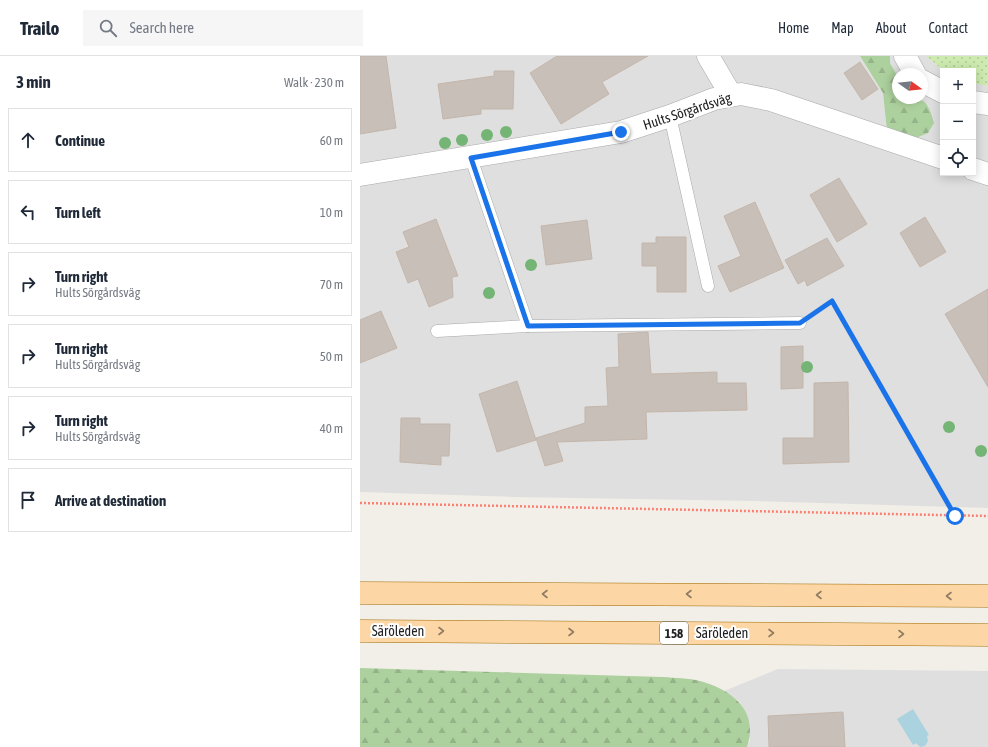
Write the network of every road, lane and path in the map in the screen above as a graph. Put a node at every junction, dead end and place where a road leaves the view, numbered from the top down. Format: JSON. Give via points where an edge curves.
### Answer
{"nodes":[{"id":1,"x":708,"y":56,"type":"edge"},
{"id":2,"x":905,"y":56,"type":"edge"},
{"id":3,"x":912,"y":68,"type":"edge"},
{"id":4,"x":928,"y":84,"type":"edge"},
{"id":5,"x":940,"y":90,"type":"edge"},
{"id":6,"x":730,"y":95,"type":"junction"},
{"id":7,"x":976,"y":102,"type":"edge"},
{"id":8,"x":988,"y":104,"type":"edge"},
{"id":9,"x":670,"y":116,"type":"junction"},
{"id":10,"x":940,"y":157,"type":"edge"},
{"id":11,"x":471,"y":158,"type":"junction"},
{"id":12,"x":976,"y":170,"type":"edge"},
{"id":13,"x":988,"y":174,"type":"edge"},
{"id":14,"x":360,"y":175,"type":"edge"},
{"id":15,"x":708,"y":286,"type":"dead end"},
{"id":16,"x":800,"y":323,"type":"joint"},
{"id":17,"x":528,"y":326,"type":"junction"},
{"id":18,"x":437,"y":331,"type":"dead end"},
{"id":19,"x":360,"y":504,"type":"edge"},
{"id":20,"x":955,"y":516,"type":"junction"},
{"id":21,"x":988,"y":516,"type":"edge"},
{"id":22,"x":360,"y":593,"type":"edge"},
{"id":23,"x":988,"y":596,"type":"edge"},
{"id":24,"x":360,"y":631,"type":"edge"},
{"id":25,"x":988,"y":635,"type":"edge"}],
"edges":[{"from":1,"to":6,"type":"street"},
{"from":2,"to":3,"type":"street"},
{"from":4,"to":5,"type":"street"},
{"from":6,"to":9,"type":"street","name":"Hults Sörgårdsväg"},
{"from":6,"to":10,"type":"street","name":"Hults Sörgårdsväg","via":[[741,94],[772,100]]},
{"from":7,"to":8,"type":"street"},
{"from":9,"to":11,"type":"street","name":"Hults Sörgårdsväg","via":[[621,132]]},
{"from":9,"to":15,"type":"lane"},
{"from":11,"to":14,"type":"street","name":"Hults Sörgårdsväg"},
{"from":11,"to":17,"type":"lane"},
{"from":12,"to":13,"type":"street"},
{"from":16,"to":17,"type":"lane"},
{"from":16,"to":20,"type":"path","via":[[832,301]]},
{"from":17,"to":18,"type":"lane"},
{"from":19,"to":20,"type":"path"},
{"from":20,"to":21,"type":"path"},
{"from":23,"to":22,"type":"main road","one_way":true},
{"from":24,"to":25,"type":"main road","name":"Säröleden","number":"158","one_way":true}]}
